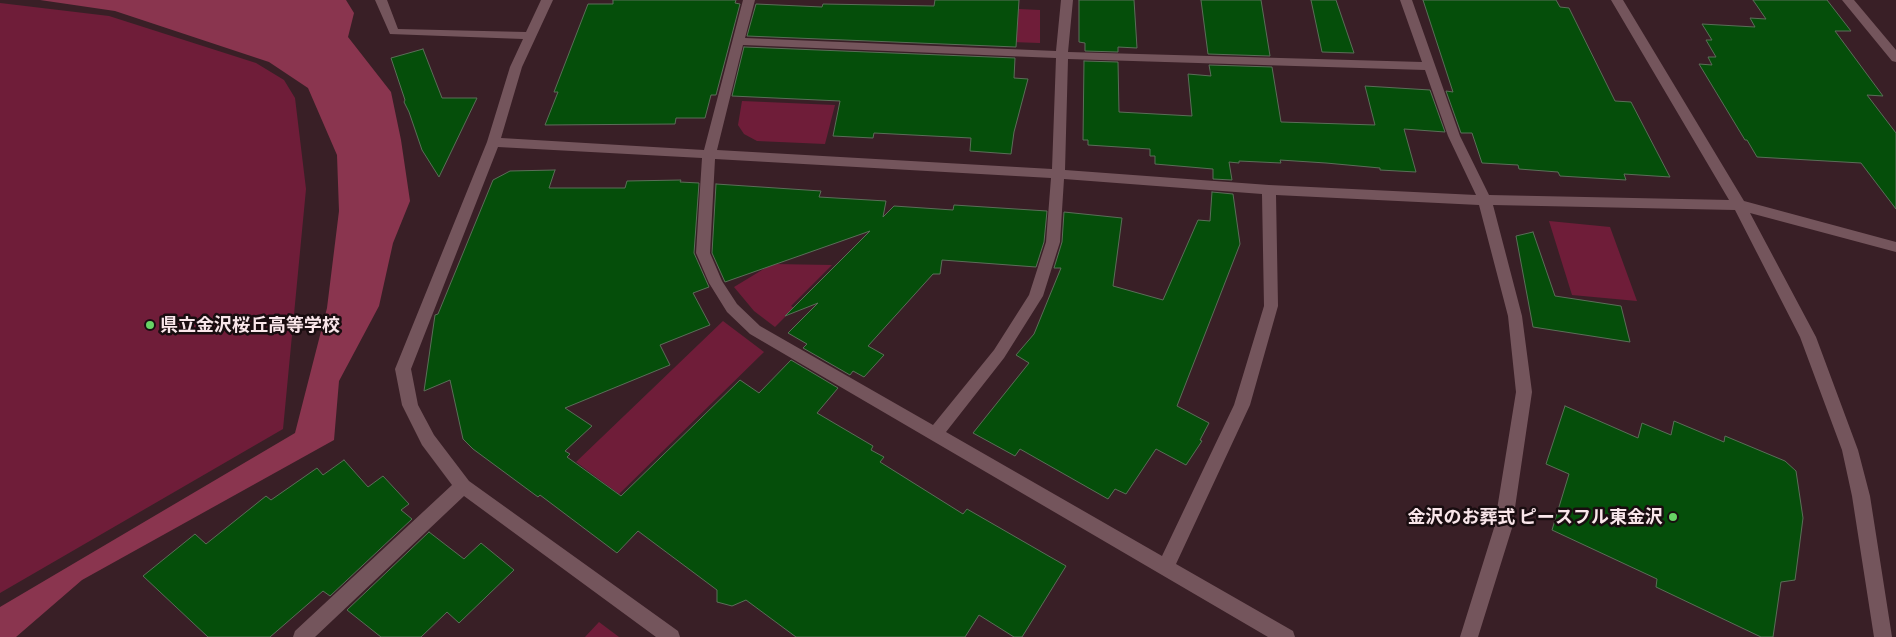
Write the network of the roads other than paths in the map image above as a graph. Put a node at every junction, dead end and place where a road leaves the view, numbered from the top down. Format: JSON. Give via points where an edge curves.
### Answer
{"nodes":[{"id":1,"x":381,"y":0,"type":"edge"},
{"id":2,"x":547,"y":0,"type":"edge"},
{"id":3,"x":749,"y":0,"type":"edge"},
{"id":4,"x":1067,"y":0,"type":"edge"},
{"id":5,"x":1406,"y":0,"type":"edge"},
{"id":6,"x":1617,"y":0,"type":"edge"},
{"id":7,"x":1848,"y":0,"type":"edge"},
{"id":8,"x":530,"y":36,"type":"junction"},
{"id":9,"x":737,"y":41,"type":"junction"},
{"id":10,"x":1062,"y":55,"type":"junction"},
{"id":11,"x":1896,"y":58,"type":"edge"},
{"id":12,"x":1428,"y":66,"type":"junction"},
{"id":13,"x":493,"y":142,"type":"junction"},
{"id":14,"x":709,"y":156,"type":"junction"},
{"id":15,"x":1058,"y":174,"type":"junction"},
{"id":16,"x":1269,"y":190,"type":"junction"},
{"id":17,"x":1485,"y":200,"type":"junction"},
{"id":18,"x":1739,"y":205,"type":"junction"},
{"id":19,"x":1896,"y":247,"type":"edge"},
{"id":20,"x":935,"y":434,"type":"junction"},
{"id":21,"x":463,"y":486,"type":"junction"},
{"id":22,"x":1166,"y":567,"type":"junction"},
{"id":23,"x":302,"y":637,"type":"edge"},
{"id":24,"x":671,"y":637,"type":"edge"},
{"id":25,"x":1286,"y":637,"type":"edge"},
{"id":26,"x":1469,"y":637,"type":"edge"},
{"id":27,"x":1883,"y":637,"type":"edge"}],
"edges":[{"from":1,"to":8,"type":"street","via":[[394,32]]},
{"from":2,"to":8,"type":"street"},
{"from":3,"to":9,"type":"street"},
{"from":4,"to":10,"type":"street"},
{"from":5,"to":12,"type":"street"},
{"from":6,"to":18,"type":"street"},
{"from":7,"to":11,"type":"street"},
{"from":8,"to":13,"type":"street","via":[[516,68]]},
{"from":9,"to":10,"type":"street"},
{"from":9,"to":14,"type":"street"},
{"from":10,"to":12,"type":"street"},
{"from":10,"to":15,"type":"street"},
{"from":12,"to":17,"type":"street","via":[[1454,136]]},
{"from":13,"to":14,"type":"street"},
{"from":13,"to":21,"type":"street","via":[[403,369],[410,405],[428,440]]},
{"from":14,"to":15,"type":"street"},
{"from":14,"to":20,"type":"street","via":[[703,253],[732,308],[755,330]]},
{"from":15,"to":16,"type":"street"},
{"from":15,"to":20,"type":"street","via":[[1053,242],[1036,296],[999,354]]},
{"from":16,"to":17,"type":"street"},
{"from":16,"to":22,"type":"street","via":[[1271,306],[1242,405]]},
{"from":17,"to":18,"type":"street"},
{"from":17,"to":26,"type":"street","via":[[1515,316],[1524,392],[1503,528]]},
{"from":18,"to":19,"type":"street"},
{"from":18,"to":27,"type":"street","via":[[1808,337],[1850,450],[1861,496]]},
{"from":20,"to":22,"type":"street"},
{"from":21,"to":23,"type":"street"},
{"from":21,"to":24,"type":"street"},
{"from":22,"to":25,"type":"street"}]}
